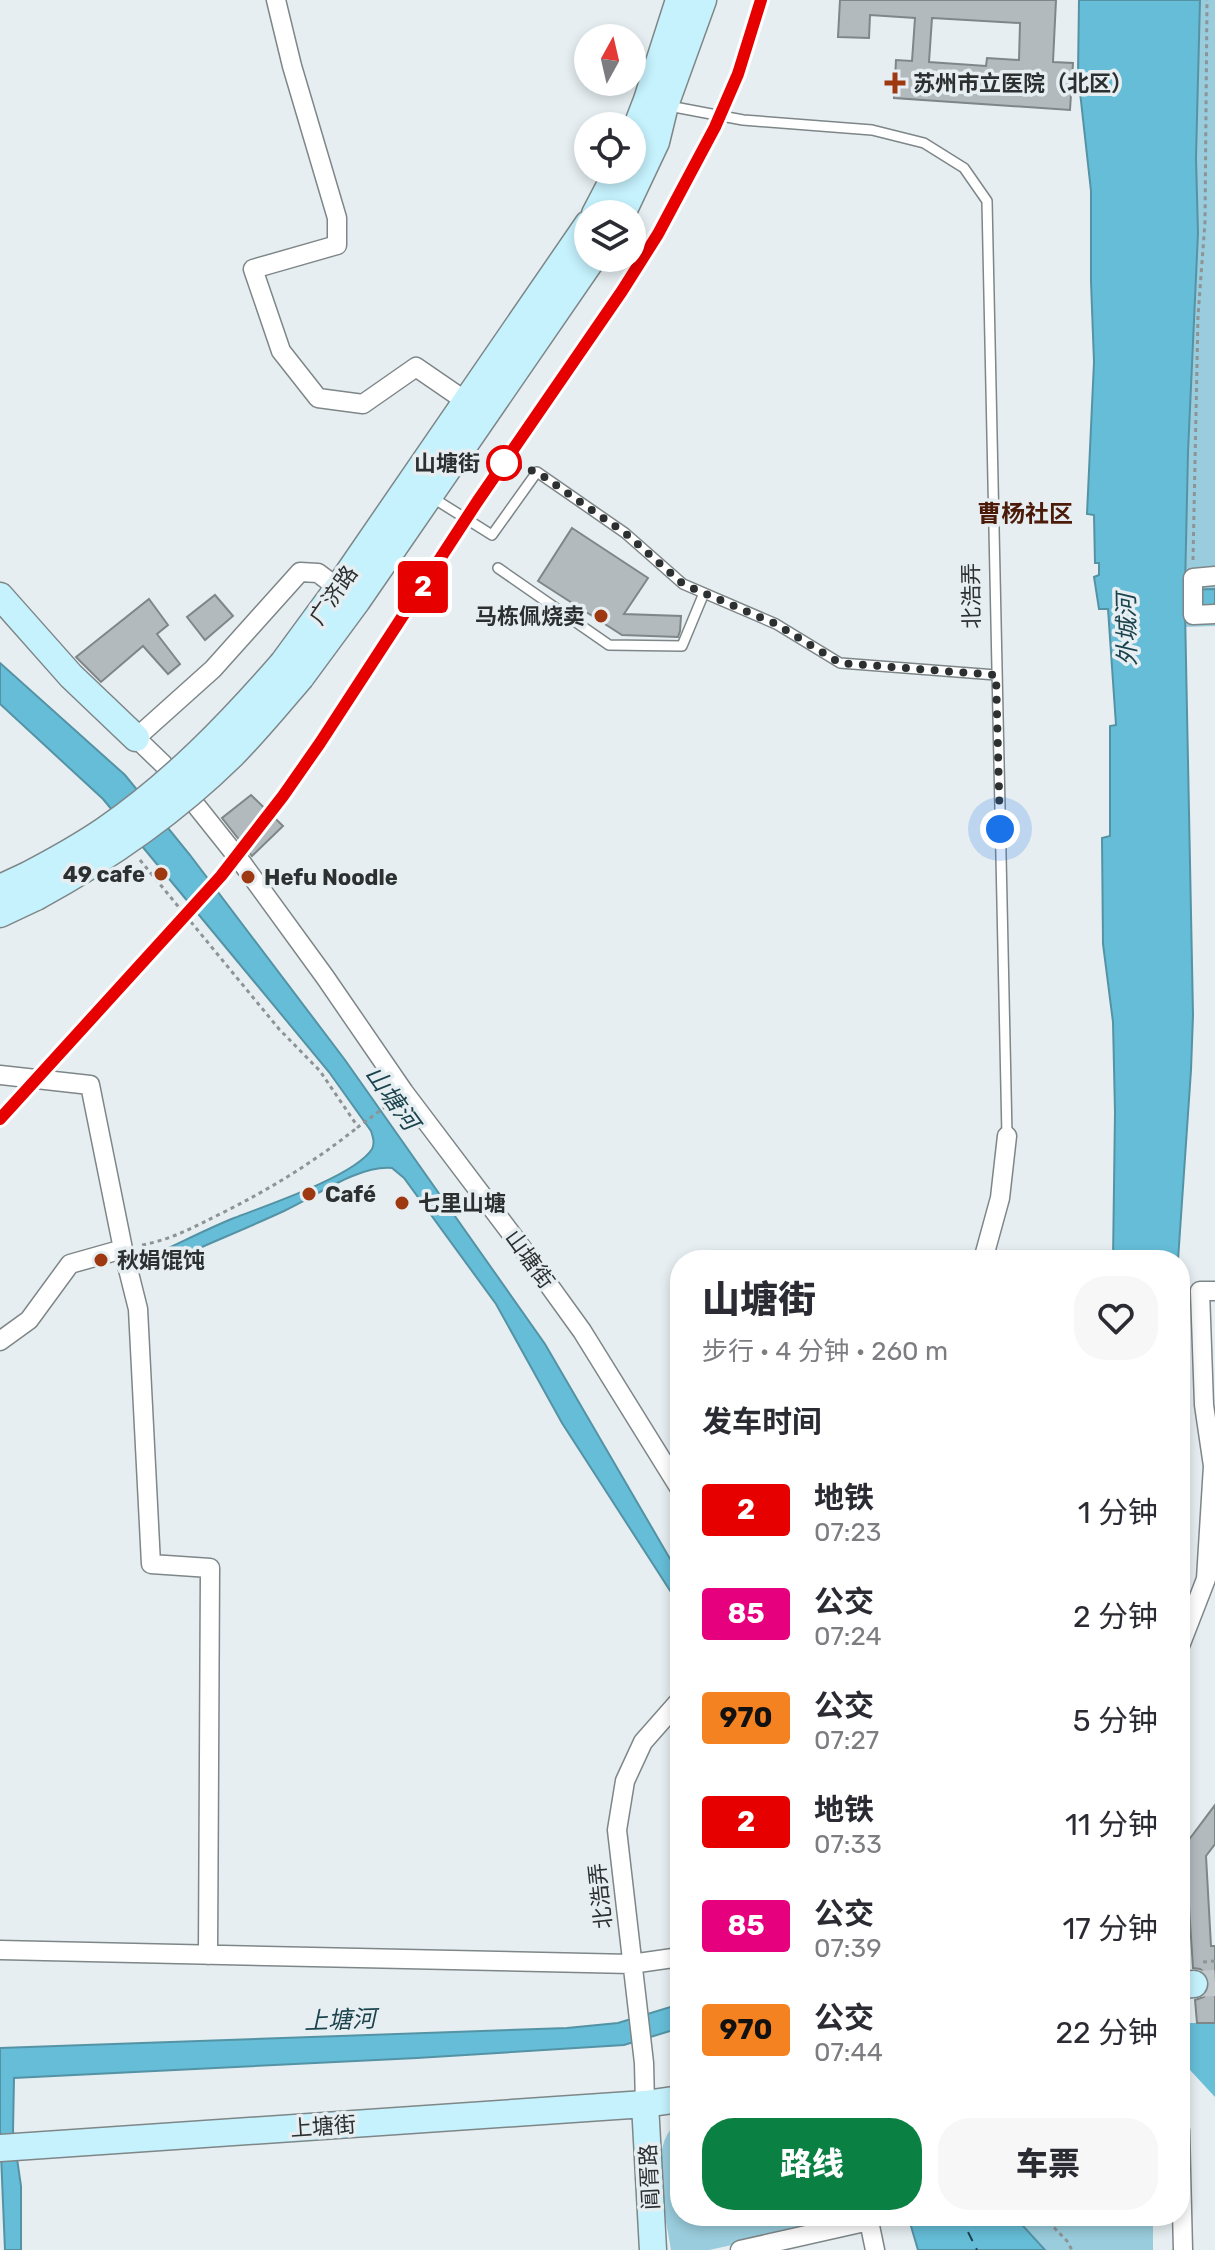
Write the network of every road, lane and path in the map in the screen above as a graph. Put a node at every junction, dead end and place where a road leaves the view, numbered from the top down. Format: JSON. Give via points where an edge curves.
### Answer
{"nodes":[{"id":1,"x":276,"y":0,"type":"edge"},
{"id":2,"x":679,"y":0,"type":"edge"},
{"id":3,"x":703,"y":0,"type":"edge"},
{"id":4,"x":1207,"y":0,"type":"edge"},
{"id":5,"x":656,"y":102,"type":"junction"},
{"id":6,"x":646,"y":117,"type":"edge"},
{"id":7,"x":629,"y":200,"type":"edge"},
{"id":8,"x":574,"y":245,"type":"edge"},
{"id":9,"x":583,"y":272,"type":"edge"},
{"id":10,"x":467,"y":402,"type":"junction"},
{"id":11,"x":430,"y":496,"type":"junction"},
{"id":12,"x":498,"y":568,"type":"dead end"},
{"id":13,"x":1215,"y":576,"type":"edge"},
{"id":14,"x":1193,"y":578,"type":"junction"},
{"id":15,"x":338,"y":588,"type":"junction"},
{"id":16,"x":704,"y":593,"type":"junction"},
{"id":17,"x":0,"y":596,"type":"edge"},
{"id":18,"x":1215,"y":614,"type":"edge"},
{"id":19,"x":292,"y":670,"type":"junction"},
{"id":20,"x":996,"y":675,"type":"junction"},
{"id":21,"x":136,"y":738,"type":"junction"},
{"id":22,"x":137,"y":856,"type":"dead end"},
{"id":23,"x":31,"y":886,"type":"junction"},
{"id":24,"x":0,"y":888,"type":"edge"},
{"id":25,"x":0,"y":914,"type":"edge"},
{"id":26,"x":0,"y":1075,"type":"edge"},
{"id":27,"x":382,"y":1109,"type":"dead end"},
{"id":28,"x":358,"y":1127,"type":"junction"},
{"id":29,"x":1007,"y":1136,"type":"joint"},
{"id":30,"x":123,"y":1249,"type":"junction"},
{"id":31,"x":986,"y":1250,"type":"edge"},
{"id":32,"x":1215,"y":1291,"type":"edge"},
{"id":33,"x":0,"y":1341,"type":"edge"},
{"id":34,"x":670,"y":1473,"type":"edge"},
{"id":35,"x":1190,"y":1620,"type":"edge"},
{"id":36,"x":670,"y":1711,"type":"edge"},
{"id":37,"x":0,"y":1950,"type":"edge"},
{"id":38,"x":208,"y":1955,"type":"junction"},
{"id":39,"x":670,"y":1958,"type":"edge"},
{"id":40,"x":631,"y":1964,"type":"junction"},
{"id":41,"x":670,"y":2100,"type":"edge"},
{"id":42,"x":645,"y":2104,"type":"junction"},
{"id":43,"x":8,"y":2148,"type":"edge"},
{"id":44,"x":847,"y":2226,"type":"edge"},
{"id":45,"x":870,"y":2226,"type":"edge"},
{"id":46,"x":1053,"y":2226,"type":"edge"},
{"id":47,"x":1182,"y":2226,"type":"edge"},
{"id":48,"x":653,"y":2250,"type":"edge"},
{"id":49,"x":740,"y":2250,"type":"edge"},
{"id":50,"x":875,"y":2250,"type":"edge"},
{"id":51,"x":1072,"y":2250,"type":"edge"},
{"id":52,"x":1183,"y":2250,"type":"edge"}],
"edges":[{"from":1,"to":10,"type":"street","via":[[337,218],[337,245],[253,269],[281,351],[318,398],[363,404],[416,367]]},
{"from":2,"to":5,"type":"main road"},
{"from":3,"to":5,"type":"main road"},
{"from":4,"to":14,"type":"path"},
{"from":5,"to":6,"type":"main road"},
{"from":5,"to":7,"type":"main road","via":[[656,142]]},
{"from":5,"to":20,"type":"lane","name":"北浩弄","via":[[743,120],[872,130],[924,143],[964,168],[987,201]]},
{"from":8,"to":10,"type":"main road","name":"广济路"},
{"from":9,"to":11,"type":"main road","name":"广济路"},
{"from":10,"to":15,"type":"main road","name":"广济路"},
{"from":11,"to":16,"type":"lane","via":[[492,535],[537,472],[625,533],[683,584]]},
{"from":11,"to":19,"type":"main road","name":"广济路","via":[[357,601]]},
{"from":12,"to":16,"type":"lane","via":[[609,645],[682,646]]},
{"from":13,"to":14,"type":"street"},
{"from":14,"to":18,"type":"street","via":[[1193,615]]},
{"from":15,"to":19,"type":"main road","name":"广济路"},
{"from":15,"to":21,"type":"street","via":[[318,573],[300,572],[213,669]]},
{"from":16,"to":20,"type":"lane","via":[[776,624],[840,663]]},
{"from":17,"to":21,"type":"main road","name":"山塘街","via":[[71,676]]},
{"from":19,"to":23,"type":"main road","name":"广济路","bridge":true,"via":[[237,749],[166,813],[100,861]]},
{"from":20,"to":29,"type":"lane","name":"北浩弄"},
{"from":21,"to":34,"type":"street","name":"山塘街","via":[[242,863],[558,1297]]},
{"from":22,"to":28,"type":"path","via":[[320,1071]]},
{"from":23,"to":24,"type":"main road","name":"广济路"},
{"from":23,"to":25,"type":"main road","name":"广济路"},
{"from":26,"to":30,"type":"street","via":[[90,1085]]},
{"from":27,"to":28,"type":"path"},
{"from":28,"to":30,"type":"path","via":[[275,1186],[169,1240]]},
{"from":29,"to":31,"type":"street","name":"北浩弄","via":[[1000,1198]]},
{"from":30,"to":33,"type":"street","via":[[70,1264],[29,1320]]},
{"from":30,"to":38,"type":"street","via":[[138,1309],[151,1564],[210,1568]]},
{"from":32,"to":35,"type":"street","via":[[1200,1291],[1204,1405],[1213,1466],[1206,1579]]},
{"from":36,"to":40,"type":"street","name":"北浩弄","via":[[643,1742],[625,1781],[617,1830]]},
{"from":37,"to":38,"type":"street"},
{"from":38,"to":40,"type":"street"},
{"from":39,"to":40,"type":"street"},
{"from":40,"to":42,"type":"street","name":"北浩弄"},
{"from":41,"to":42,"type":"main road","name":"上塘街"},
{"from":42,"to":43,"type":"main road","name":"上塘街"},
{"from":42,"to":48,"type":"main road","name":"阊胥路"},
{"from":44,"to":49,"type":"street"},
{"from":45,"to":50,"type":"street"},
{"from":46,"to":51,"type":"path"},
{"from":47,"to":52,"type":"street"}]}
